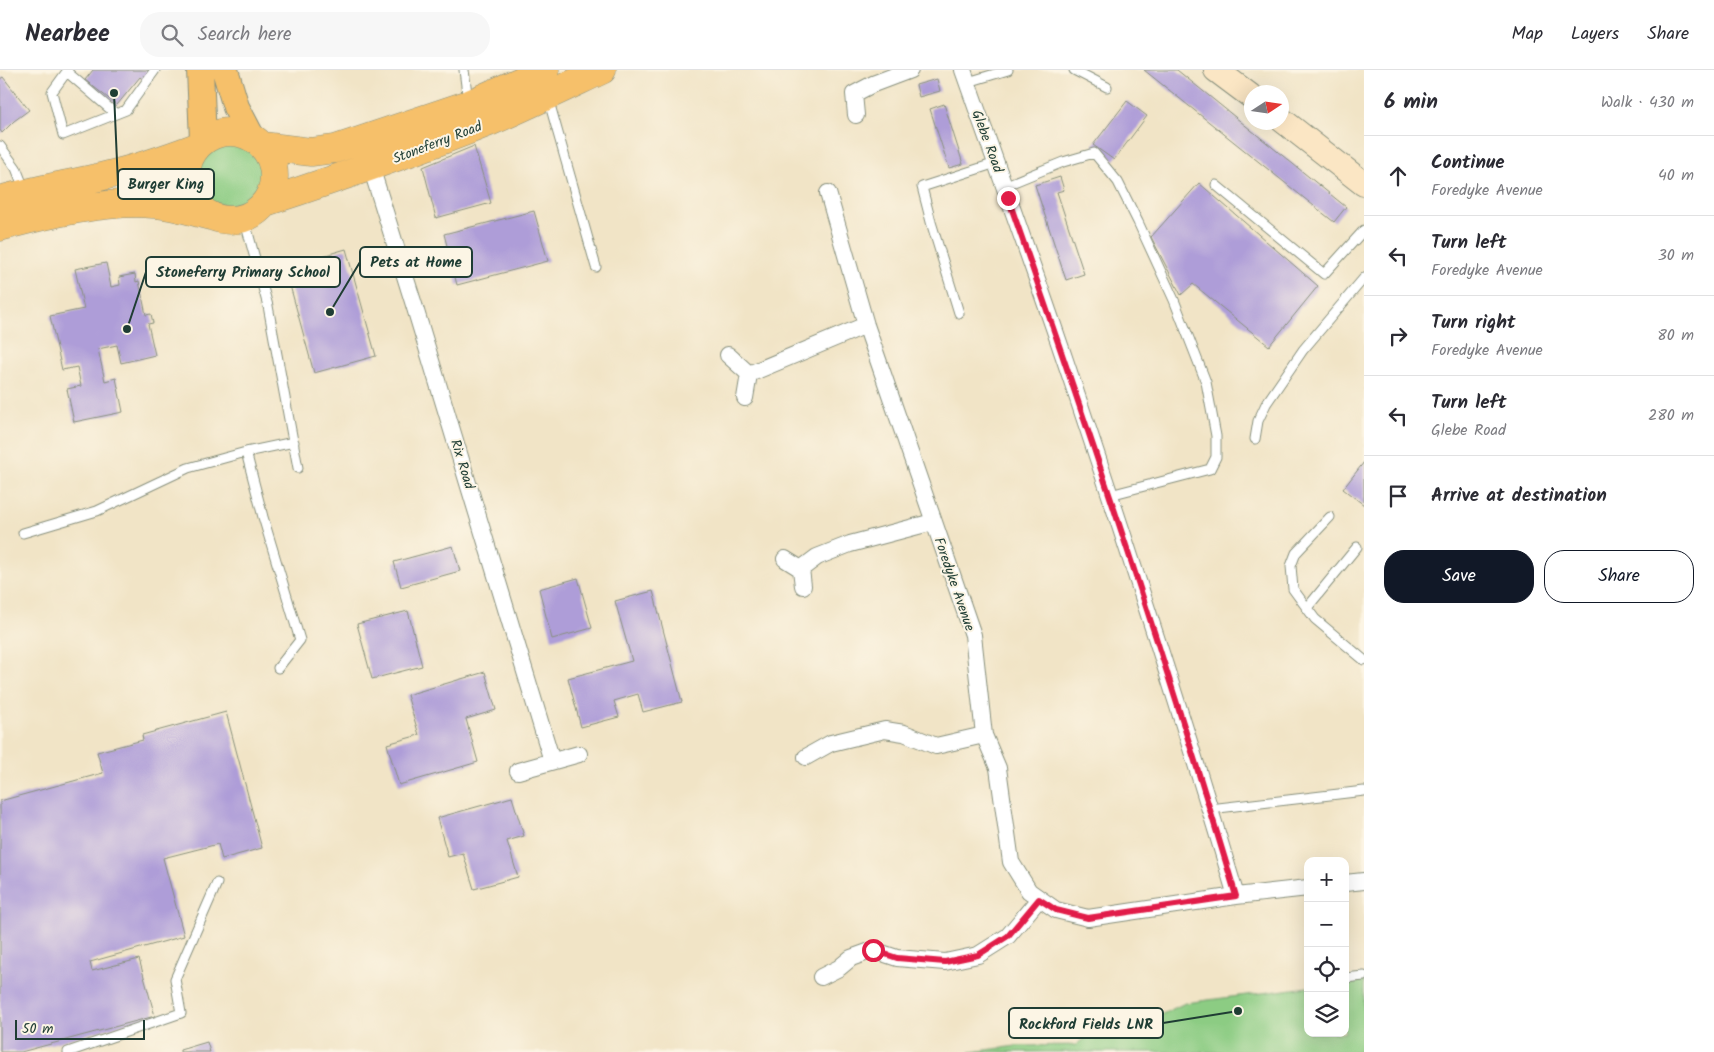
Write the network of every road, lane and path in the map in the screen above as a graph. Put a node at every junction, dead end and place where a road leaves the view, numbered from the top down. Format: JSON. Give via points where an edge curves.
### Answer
{"nodes":[{"id":1,"x":155,"y":70,"type":"edge"},
{"id":2,"x":200,"y":70,"type":"edge"},
{"id":3,"x":225,"y":70,"type":"edge"},
{"id":4,"x":464,"y":70,"type":"edge"},
{"id":5,"x":602,"y":70,"type":"edge"},
{"id":6,"x":910,"y":70,"type":"edge"},
{"id":7,"x":1008,"y":70,"type":"edge"},
{"id":8,"x":1074,"y":70,"type":"edge"},
{"id":9,"x":1216,"y":70,"type":"edge"},
{"id":10,"x":68,"y":71,"type":"edge"},
{"id":11,"x":965,"y":76,"type":"edge"},
{"id":12,"x":546,"y":83,"type":"edge"},
{"id":13,"x":1107,"y":87,"type":"dead end"},
{"id":14,"x":1244,"y":91,"type":"edge"},
{"id":15,"x":469,"y":104,"type":"junction"},
{"id":16,"x":116,"y":114,"type":"junction"},
{"id":17,"x":856,"y":115,"type":"dead end"},
{"id":18,"x":1289,"y":125,"type":"edge"},
{"id":19,"x":257,"y":141,"type":"junction"},
{"id":20,"x":199,"y":143,"type":"junction"},
{"id":21,"x":0,"y":146,"type":"edge"},
{"id":22,"x":996,"y":163,"type":"junction"},
{"id":23,"x":370,"y":167,"type":"junction"},
{"id":24,"x":1364,"y":184,"type":"edge"},
{"id":25,"x":1216,"y":185,"type":"dead end"},
{"id":26,"x":1004,"y":186,"type":"junction"},
{"id":27,"x":828,"y":193,"type":"dead end"},
{"id":28,"x":12,"y":196,"type":"edge"},
{"id":29,"x":266,"y":202,"type":"junction"},
{"id":30,"x":210,"y":216,"type":"junction"},
{"id":31,"x":244,"y":218,"type":"junction"},
{"id":32,"x":0,"y":227,"type":"edge"},
{"id":33,"x":1364,"y":230,"type":"edge"},
{"id":34,"x":596,"y":268,"type":"dead end"},
{"id":35,"x":1364,"y":278,"type":"edge"},
{"id":36,"x":959,"y":313,"type":"dead end"},
{"id":37,"x":866,"y":325,"type":"junction"},
{"id":38,"x":728,"y":355,"type":"dead end"},
{"id":39,"x":749,"y":374,"type":"junction"},
{"id":40,"x":745,"y":398,"type":"dead end"},
{"id":41,"x":1255,"y":439,"type":"dead end"},
{"id":42,"x":294,"y":442,"type":"junction"},
{"id":43,"x":246,"y":452,"type":"junction"},
{"id":44,"x":298,"y":468,"type":"dead end"},
{"id":45,"x":1110,"y":495,"type":"junction"},
{"id":46,"x":1330,"y":517,"type":"dead end"},
{"id":47,"x":933,"y":522,"type":"junction"},
{"id":48,"x":23,"y":533,"type":"dead end"},
{"id":49,"x":1357,"y":547,"type":"dead end"},
{"id":50,"x":785,"y":558,"type":"dead end"},
{"id":51,"x":801,"y":568,"type":"junction"},
{"id":52,"x":803,"y":586,"type":"dead end"},
{"id":53,"x":1307,"y":608,"type":"junction"},
{"id":54,"x":1364,"y":660,"type":"edge"},
{"id":55,"x":278,"y":668,"type":"dead end"},
{"id":56,"x":984,"y":735,"type":"junction"},
{"id":57,"x":579,"y":754,"type":"dead end"},
{"id":58,"x":806,"y":757,"type":"dead end"},
{"id":59,"x":552,"y":761,"type":"junction"},
{"id":60,"x":518,"y":771,"type":"dead end"},
{"id":61,"x":1364,"y":791,"type":"edge"},
{"id":62,"x":1210,"y":809,"type":"junction"},
{"id":63,"x":1364,"y":881,"type":"edge"},
{"id":64,"x":217,"y":883,"type":"dead end"},
{"id":65,"x":1349,"y":883,"type":"edge"},
{"id":66,"x":1304,"y":888,"type":"edge"},
{"id":67,"x":1236,"y":896,"type":"junction"},
{"id":68,"x":1039,"y":899,"type":"junction"},
{"id":69,"x":1364,"y":976,"type":"edge"},
{"id":70,"x":821,"y":977,"type":"dead end"},
{"id":71,"x":1349,"y":978,"type":"edge"},
{"id":72,"x":68,"y":1052,"type":"edge"}],
"edges":[{"from":1,"to":16,"type":"lane","via":[[126,110]]},
{"from":2,"to":20,"type":"main road"},
{"from":3,"to":19,"type":"main road","via":[[236,107]]},
{"from":4,"to":15,"type":"lane"},
{"from":5,"to":12,"type":"highway","name":"Stoneferry Road"},
{"from":6,"to":17,"type":"street","via":[[854,94]]},
{"from":7,"to":11,"type":"lane"},
{"from":8,"to":13,"type":"lane"},
{"from":9,"to":14,"type":"main road"},
{"from":10,"to":16,"type":"lane"},
{"from":10,"to":16,"type":"lane","via":[[52,92],[63,135]]},
{"from":11,"to":22,"type":"street","name":"Glebe Road"},
{"from":12,"to":15,"type":"highway","name":"Stoneferry Road"},
{"from":12,"to":23,"type":"highway","name":"Stoneferry Road","via":[[494,120]]},
{"from":12,"to":34,"type":"lane"},
{"from":15,"to":19,"type":"highway","name":"Stoneferry Road","via":[[336,149],[311,152]]},
{"from":18,"to":24,"type":"main road"},
{"from":19,"to":20,"type":"highway","via":[[240,132],[227,131]]},
{"from":19,"to":29,"type":"highway","via":[[271,159],[274,174]]},
{"from":20,"to":28,"type":"highway","via":[[168,157],[108,175]]},
{"from":20,"to":30,"type":"highway","via":[[189,158],[186,184],[190,197]]},
{"from":21,"to":28,"type":"lane","via":[[16,168]]},
{"from":22,"to":26,"type":"street","name":"Glebe Road"},
{"from":22,"to":36,"type":"lane","via":[[922,187]]},
{"from":23,"to":29,"type":"highway","name":"Stoneferry Road"},
{"from":23,"to":59,"type":"street","name":"Rix Road"},
{"from":25,"to":33,"type":"lane","via":[[1324,274]]},
{"from":26,"to":45,"type":"street","name":"Glebe Road"},
{"from":26,"to":45,"type":"lane","via":[[1094,153],[1118,182],[1138,222],[1206,382],[1216,436],[1216,457],[1210,469]]},
{"from":27,"to":37,"type":"street","name":"Foredyke Avenue"},
{"from":29,"to":31,"type":"highway"},
{"from":30,"to":31,"type":"highway","via":[[227,220]]},
{"from":30,"to":32,"type":"highway","via":[[174,206],[118,203]]},
{"from":31,"to":42,"type":"lane","via":[[268,306]]},
{"from":35,"to":41,"type":"lane","via":[[1303,350],[1266,404],[1258,421]]},
{"from":37,"to":39,"type":"street"},
{"from":37,"to":47,"type":"street","name":"Foredyke Avenue"},
{"from":38,"to":39,"type":"street"},
{"from":39,"to":40,"type":"street"},
{"from":42,"to":43,"type":"lane"},
{"from":42,"to":44,"type":"lane"},
{"from":43,"to":48,"type":"lane","via":[[188,468],[97,511]]},
{"from":43,"to":55,"type":"lane","via":[[300,640]]},
{"from":45,"to":62,"type":"street","name":"Glebe Road"},
{"from":46,"to":53,"type":"lane","via":[[1296,553],[1291,566],[1293,590]]},
{"from":47,"to":51,"type":"street","name":"Foredyke Avenue","via":[[850,544],[817,557]]},
{"from":47,"to":56,"type":"street","name":"Foredyke Avenue","via":[[974,635]]},
{"from":49,"to":53,"type":"lane"},
{"from":50,"to":51,"type":"street"},
{"from":51,"to":52,"type":"street"},
{"from":53,"to":54,"type":"lane","via":[[1315,619]]},
{"from":56,"to":58,"type":"street","via":[[936,746],[904,733],[885,730],[831,743]]},
{"from":56,"to":68,"type":"street","name":"Foredyke Avenue","via":[[998,768],[1012,862],[1029,891]]},
{"from":57,"to":59,"type":"street"},
{"from":59,"to":60,"type":"street"},
{"from":61,"to":62,"type":"lane"},
{"from":62,"to":67,"type":"street","name":"Glebe Road"},
{"from":63,"to":65,"type":"street"},
{"from":64,"to":72,"type":"lane","via":[[175,979],[180,1013]]},
{"from":66,"to":67,"type":"street","name":"Foredyke Avenue"},
{"from":67,"to":68,"type":"street","name":"Foredyke Avenue","via":[[1088,918],[1056,910]]},
{"from":68,"to":70,"type":"street","via":[[1008,936],[978,955],[945,962],[897,958],[873,950],[851,958]]},
{"from":69,"to":71,"type":"lane"}]}
